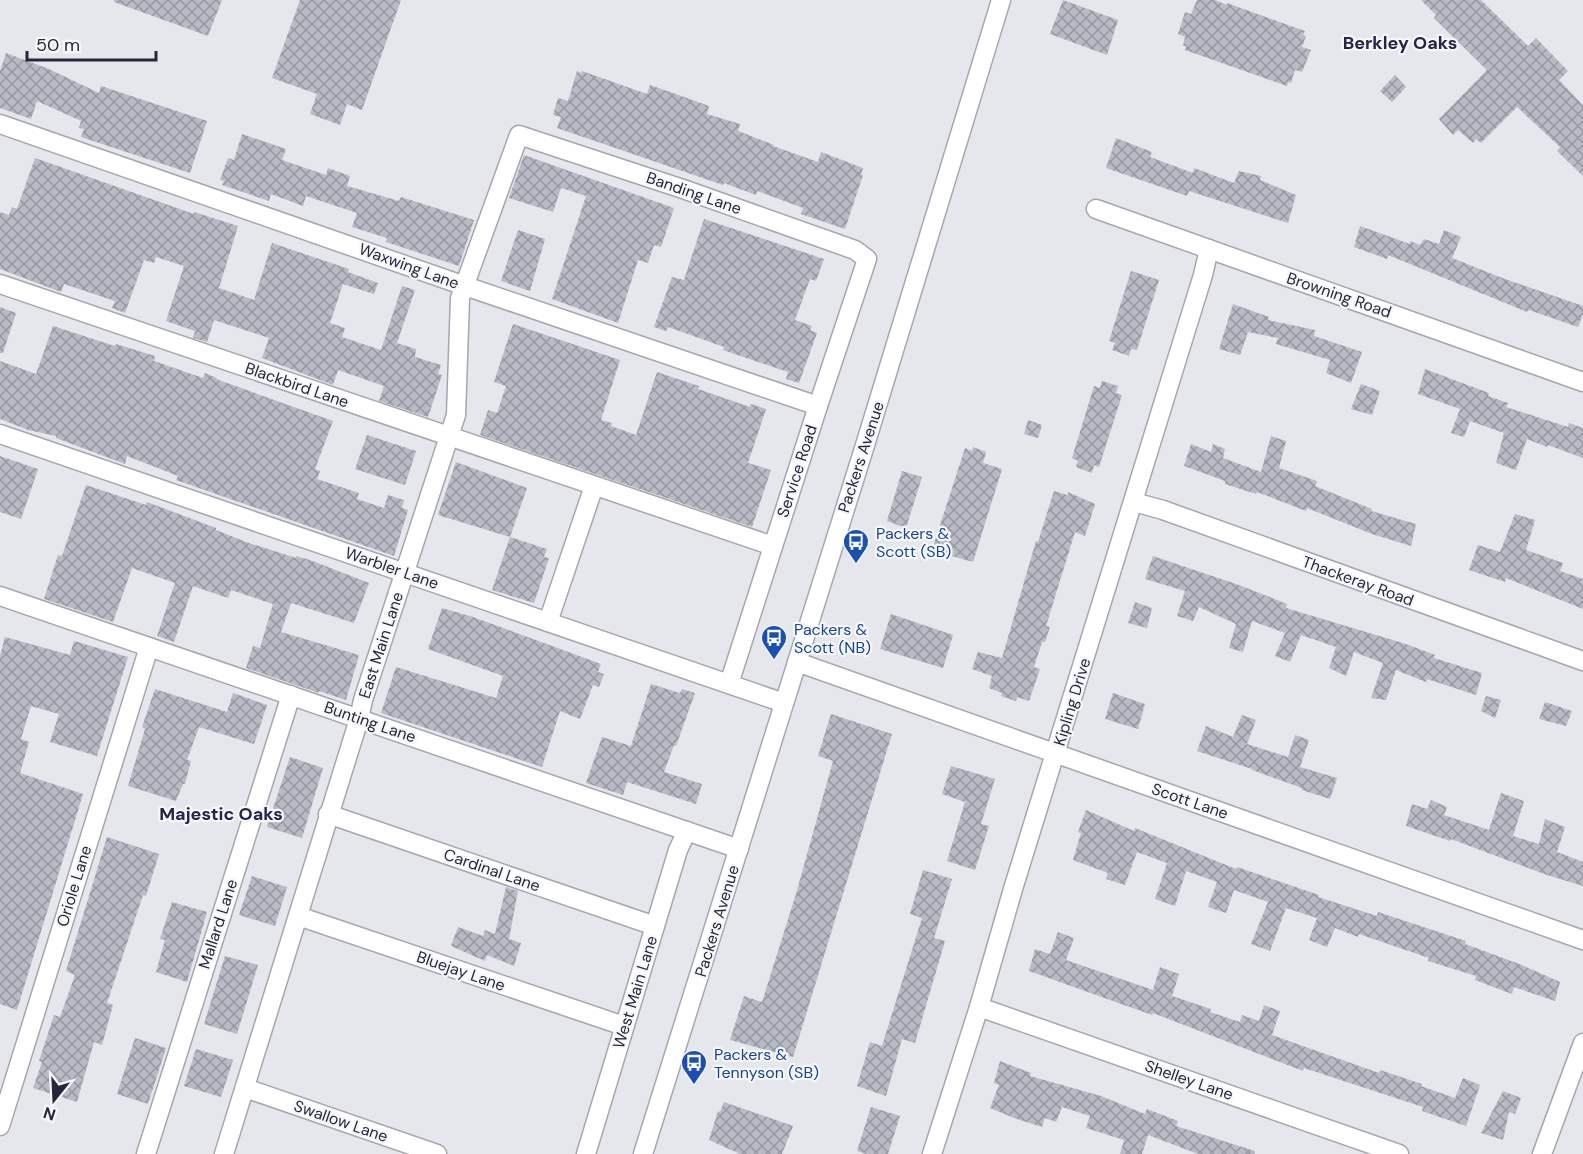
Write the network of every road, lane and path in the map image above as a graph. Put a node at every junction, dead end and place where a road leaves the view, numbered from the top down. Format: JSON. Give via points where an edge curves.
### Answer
{"nodes":[{"id":1,"x":1001,"y":0,"type":"edge"},
{"id":2,"x":0,"y":124,"type":"edge"},
{"id":3,"x":519,"y":135,"type":"joint"},
{"id":4,"x":1096,"y":209,"type":"dead end"},
{"id":5,"x":1209,"y":249,"type":"junction"},
{"id":6,"x":867,"y":259,"type":"joint"},
{"id":7,"x":0,"y":284,"type":"edge"},
{"id":8,"x":465,"y":286,"type":"junction"},
{"id":9,"x":1583,"y":382,"type":"edge"},
{"id":10,"x":818,"y":406,"type":"junction"},
{"id":11,"x":0,"y":434,"type":"edge"},
{"id":12,"x":450,"y":437,"type":"junction"},
{"id":13,"x":594,"y":486,"type":"junction"},
{"id":14,"x":1134,"y":502,"type":"junction"},
{"id":15,"x":773,"y":546,"type":"junction"},
{"id":16,"x":405,"y":573,"type":"junction"},
{"id":17,"x":1,"y":598,"type":"edge"},
{"id":18,"x":548,"y":622,"type":"junction"},
{"id":19,"x":149,"y":647,"type":"junction"},
{"id":20,"x":1583,"y":661,"type":"edge"},
{"id":21,"x":797,"y":662,"type":"junction"},
{"id":22,"x":729,"y":684,"type":"junction"},
{"id":23,"x":291,"y":695,"type":"junction"},
{"id":24,"x":784,"y":703,"type":"junction"},
{"id":25,"x":359,"y":719,"type":"junction"},
{"id":26,"x":1056,"y":754,"type":"junction"},
{"id":27,"x":328,"y":814,"type":"junction"},
{"id":28,"x":687,"y":831,"type":"junction"},
{"id":29,"x":739,"y":849,"type":"junction"},
{"id":30,"x":298,"y":916,"type":"junction"},
{"id":31,"x":655,"y":926,"type":"junction"},
{"id":32,"x":1583,"y":940,"type":"edge"},
{"id":33,"x":980,"y":1007,"type":"junction"},
{"id":34,"x":624,"y":1026,"type":"junction"},
{"id":35,"x":1583,"y":1043,"type":"edge"},
{"id":36,"x":245,"y":1088,"type":"junction"},
{"id":37,"x":0,"y":1126,"type":"edge"},
{"id":38,"x":146,"y":1154,"type":"edge"},
{"id":39,"x":224,"y":1154,"type":"edge"},
{"id":40,"x":437,"y":1154,"type":"edge"},
{"id":41,"x":586,"y":1154,"type":"edge"},
{"id":42,"x":643,"y":1154,"type":"edge"},
{"id":43,"x":932,"y":1154,"type":"edge"},
{"id":44,"x":1399,"y":1154,"type":"edge"},
{"id":45,"x":1542,"y":1154,"type":"edge"}],
"edges":[{"from":1,"to":21,"type":"street","name":"Packers Avenue"},
{"from":2,"to":8,"type":"street","name":"Waxwing Lane"},
{"from":3,"to":6,"type":"street","name":"Banding Lane","via":[[844,246]]},
{"from":3,"to":8,"type":"street","name":"East Main Lane"},
{"from":4,"to":5,"type":"street","name":"Browning Road"},
{"from":5,"to":9,"type":"street","name":"Browning Road"},
{"from":5,"to":14,"type":"street","name":"Kipling Drive"},
{"from":6,"to":10,"type":"street","name":"Service Road"},
{"from":7,"to":12,"type":"street","name":"Blackbird Lane"},
{"from":8,"to":10,"type":"street","name":"Waxwing Lane"},
{"from":8,"to":12,"type":"street","name":"East Main Lane","via":[[460,298],[456,415]]},
{"from":10,"to":15,"type":"street","name":"Service Road"},
{"from":11,"to":16,"type":"street","name":"Warbler Lane"},
{"from":12,"to":13,"type":"street","name":"Blackbird Lane"},
{"from":12,"to":16,"type":"street","name":"East Main Lane"},
{"from":13,"to":15,"type":"street","name":"Blackbird Lane"},
{"from":13,"to":18,"type":"street"},
{"from":14,"to":20,"type":"street","name":"Thackeray Road"},
{"from":14,"to":26,"type":"street","name":"Kipling Drive"},
{"from":15,"to":22,"type":"street","name":"Service Road"},
{"from":16,"to":18,"type":"street","name":"Warbler Lane"},
{"from":16,"to":25,"type":"street","name":"East Main Lane"},
{"from":17,"to":19,"type":"street","name":"Bunting Lane"},
{"from":18,"to":22,"type":"street","name":"Warbler Lane"},
{"from":19,"to":23,"type":"street","name":"Bunting Lane"},
{"from":19,"to":37,"type":"street","name":"Oriole Lane"},
{"from":21,"to":24,"type":"street","name":"Packers Avenue"},
{"from":21,"to":26,"type":"street","name":"Scott Lane"},
{"from":22,"to":24,"type":"street","name":"Warbler Lane"},
{"from":23,"to":25,"type":"street","name":"Bunting Lane"},
{"from":23,"to":38,"type":"street","name":"Mallard Lane"},
{"from":24,"to":29,"type":"street","name":"Packers Avenue"},
{"from":25,"to":27,"type":"street","name":"East Main Lane"},
{"from":25,"to":28,"type":"street","name":"Bunting Lane"},
{"from":26,"to":32,"type":"street","name":"Scott Lane"},
{"from":26,"to":33,"type":"street","name":"Kipling Drive"},
{"from":27,"to":30,"type":"street","name":"East Main Lane"},
{"from":27,"to":31,"type":"street","name":"Cardinal Lane"},
{"from":28,"to":29,"type":"street","name":"Bunting Lane"},
{"from":28,"to":31,"type":"street","name":"West Main Lane"},
{"from":29,"to":42,"type":"street","name":"Packers Avenue"},
{"from":30,"to":34,"type":"street","name":"Bluejay Lane"},
{"from":30,"to":36,"type":"street","name":"East Main Lane"},
{"from":31,"to":34,"type":"street","name":"West Main Lane"},
{"from":33,"to":43,"type":"street","name":"Kipling Drive"},
{"from":33,"to":44,"type":"street","name":"Shelley Lane"},
{"from":34,"to":41,"type":"street","name":"West Main Lane"},
{"from":35,"to":45,"type":"street"},
{"from":36,"to":39,"type":"street","name":"East Main Lane"},
{"from":36,"to":40,"type":"street","name":"Swallow Lane"}]}
